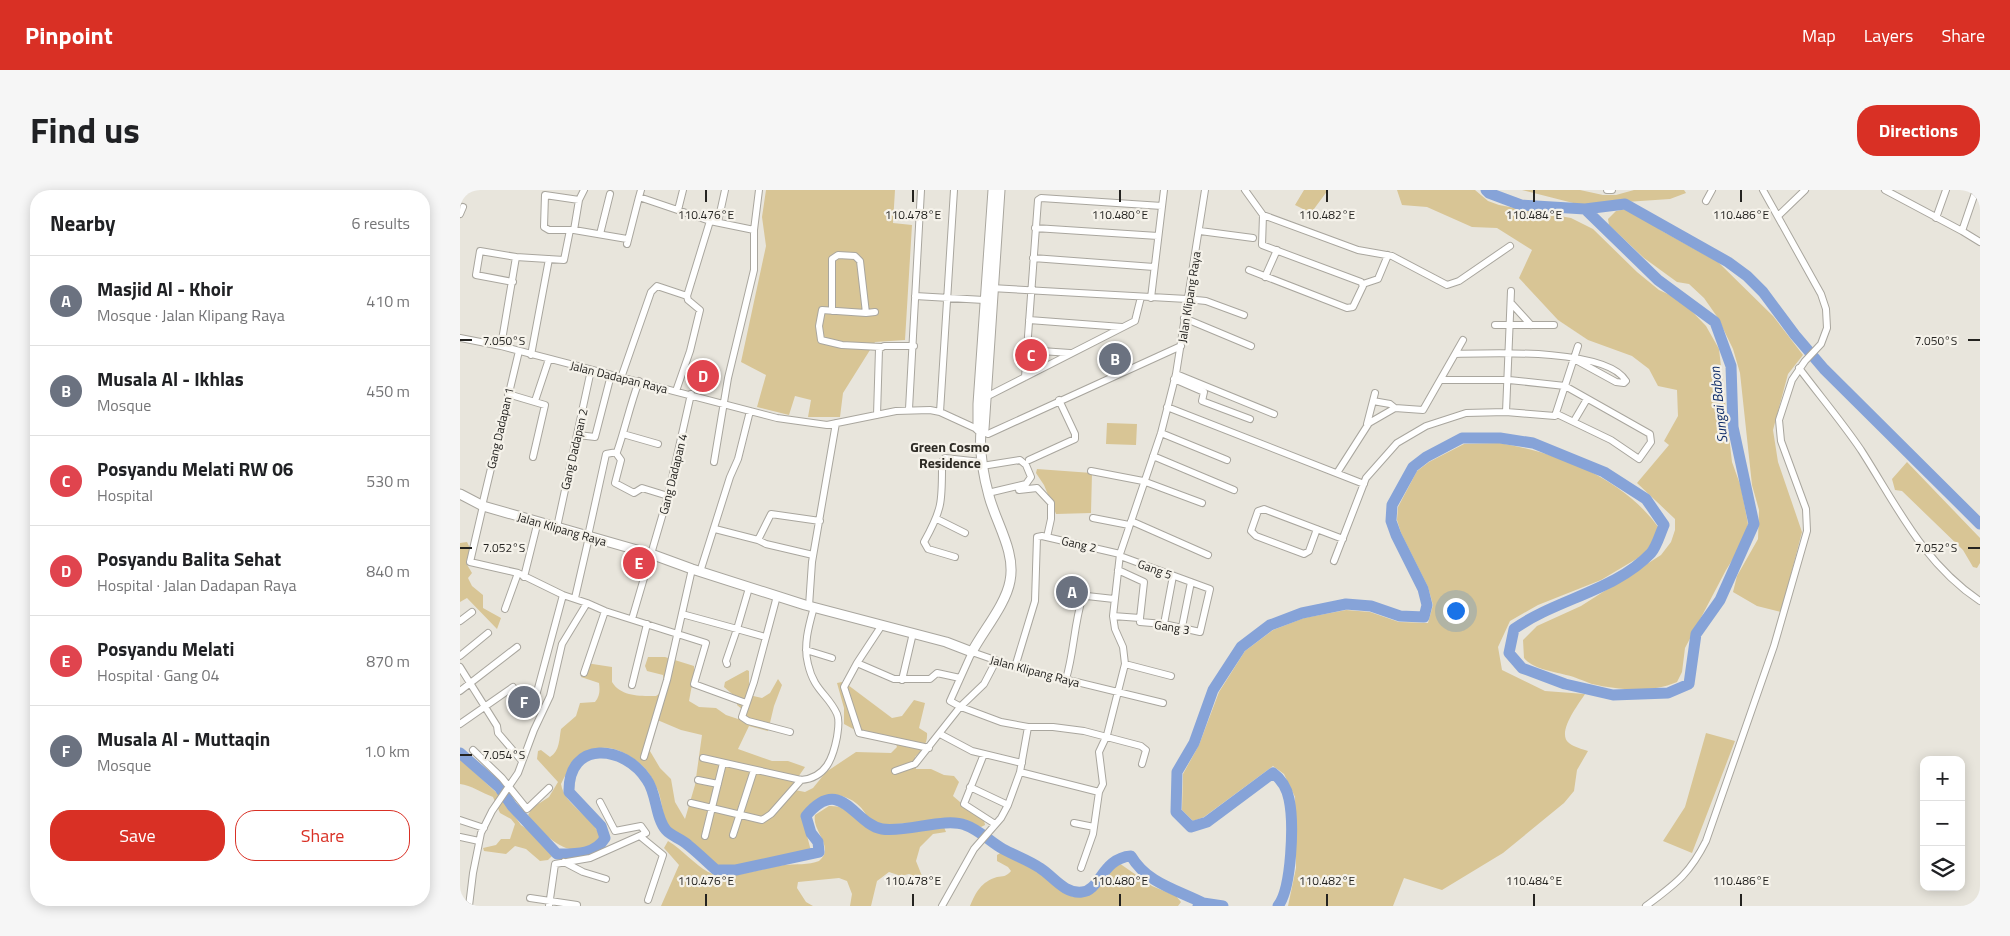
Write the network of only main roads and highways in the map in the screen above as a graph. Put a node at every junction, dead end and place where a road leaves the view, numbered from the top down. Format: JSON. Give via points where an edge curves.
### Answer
{"nodes":[{"id":1,"x":993,"y":190,"type":"edge"},
{"id":2,"x":1000,"y":190,"type":"edge"},
{"id":3,"x":990,"y":288,"type":"junction"},
{"id":4,"x":983,"y":380,"type":"junction"},
{"id":5,"x":980,"y":431,"type":"junction"},
{"id":6,"x":460,"y":494,"type":"edge"}],
"edges":[{"from":1,"to":3,"type":"main road"},
{"from":2,"to":3,"type":"main road"},
{"from":3,"to":4,"type":"main road"},
{"from":3,"to":4,"type":"main road","via":[[984,300]]},
{"from":4,"to":5,"type":"main road","via":[[978,412]]},
{"from":4,"to":5,"type":"main road","via":[[986,397],[984,429]]},
{"from":5,"to":6,"type":"main road","name":"Jalan Klipang Raya","via":[[981,464],[988,495],[1008,549],[1011,580],[1001,604],[972,652],[946,642],[811,607],[651,554],[482,506]]}]}
